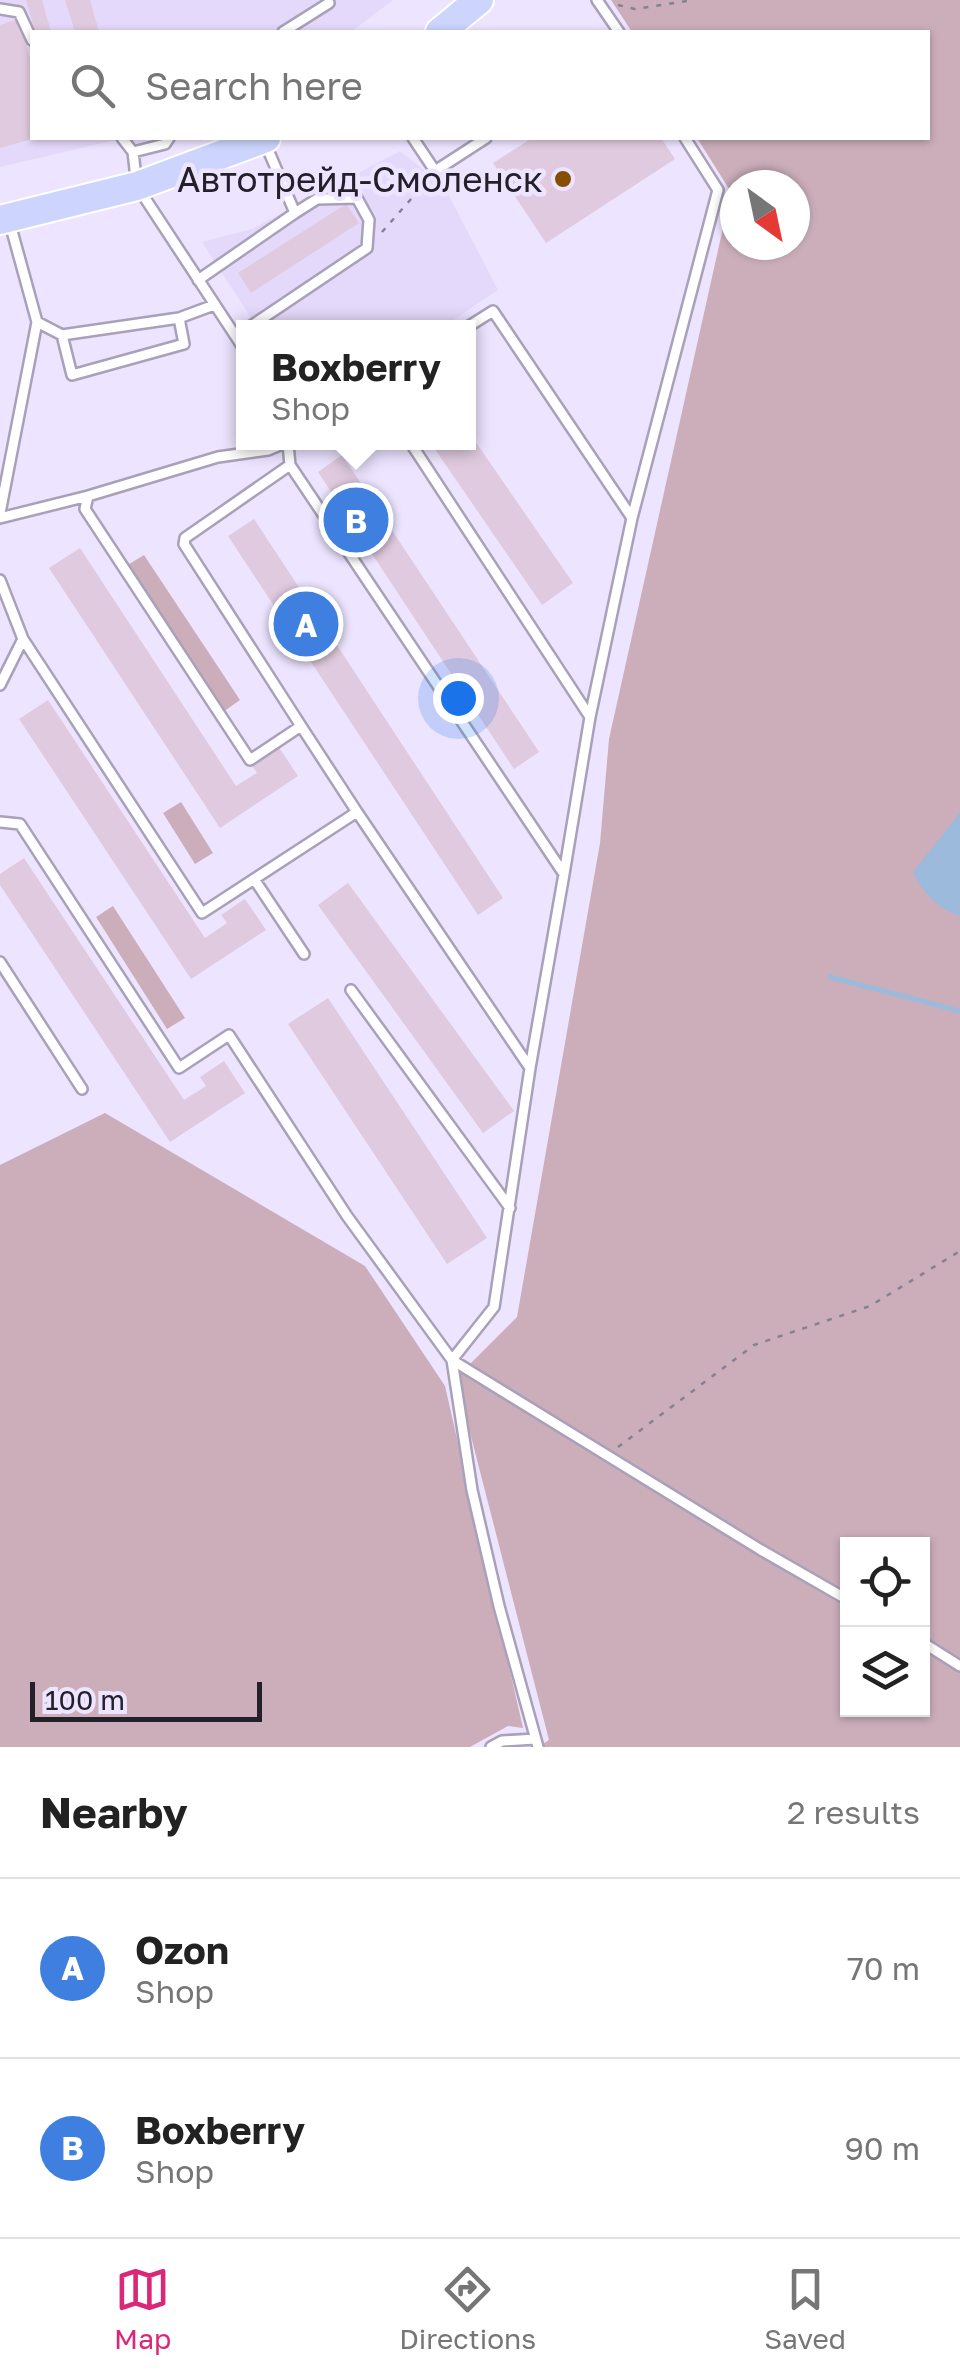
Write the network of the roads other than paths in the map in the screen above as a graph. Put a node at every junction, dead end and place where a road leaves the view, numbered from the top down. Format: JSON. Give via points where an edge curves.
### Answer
{"nodes":[{"id":1,"x":479,"y":0,"type":"edge"},
{"id":2,"x":597,"y":0,"type":"edge"},
{"id":3,"x":329,"y":3,"type":"dead end"},
{"id":4,"x":0,"y":9,"type":"edge"},
{"id":5,"x":286,"y":30,"type":"edge"},
{"id":6,"x":442,"y":30,"type":"edge"},
{"id":7,"x":617,"y":30,"type":"edge"},
{"id":8,"x":30,"y":35,"type":"edge"},
{"id":9,"x":124,"y":140,"type":"edge"},
{"id":10,"x":167,"y":140,"type":"edge"},
{"id":11,"x":259,"y":140,"type":"edge"},
{"id":12,"x":265,"y":140,"type":"edge"},
{"id":13,"x":414,"y":140,"type":"edge"},
{"id":14,"x":483,"y":140,"type":"edge"},
{"id":15,"x":686,"y":140,"type":"edge"},
{"id":16,"x":133,"y":152,"type":"junction"},
{"id":17,"x":136,"y":186,"type":"junction"},
{"id":18,"x":295,"y":213,"type":"junction"},
{"id":19,"x":4,"y":219,"type":"edge"},
{"id":20,"x":198,"y":280,"type":"junction"},
{"id":21,"x":214,"y":304,"type":"junction"},
{"id":22,"x":179,"y":318,"type":"junction"},
{"id":23,"x":260,"y":320,"type":"edge"},
{"id":24,"x":37,"y":322,"type":"junction"},
{"id":25,"x":476,"y":322,"type":"edge"},
{"id":26,"x":236,"y":326,"type":"edge"},
{"id":27,"x":62,"y":335,"type":"junction"},
{"id":28,"x":253,"y":450,"type":"edge"},
{"id":29,"x":289,"y":450,"type":"edge"},
{"id":30,"x":415,"y":450,"type":"edge"},
{"id":31,"x":290,"y":465,"type":"junction"},
{"id":32,"x":88,"y":496,"type":"junction"},
{"id":33,"x":0,"y":515,"type":"edge"},
{"id":34,"x":632,"y":518,"type":"junction"},
{"id":35,"x":0,"y":580,"type":"edge"},
{"id":36,"x":23,"y":639,"type":"junction"},
{"id":37,"x":0,"y":685,"type":"edge"},
{"id":38,"x":590,"y":716,"type":"junction"},
{"id":39,"x":301,"y":726,"type":"junction"},
{"id":40,"x":357,"y":812,"type":"junction"},
{"id":41,"x":0,"y":822,"type":"edge"},
{"id":42,"x":564,"y":874,"type":"junction"},
{"id":43,"x":254,"y":878,"type":"junction"},
{"id":44,"x":304,"y":954,"type":"dead end"},
{"id":45,"x":0,"y":962,"type":"edge"},
{"id":46,"x":351,"y":990,"type":"dead end"},
{"id":47,"x":530,"y":1068,"type":"junction"},
{"id":48,"x":82,"y":1089,"type":"dead end"},
{"id":49,"x":510,"y":1208,"type":"junction"},
{"id":50,"x":452,"y":1360,"type":"junction"},
{"id":51,"x":840,"y":1595,"type":"edge"},
{"id":52,"x":930,"y":1647,"type":"edge"},
{"id":53,"x":960,"y":1666,"type":"edge"},
{"id":54,"x":536,"y":1743,"type":"edge"},
{"id":55,"x":492,"y":1747,"type":"edge"}],
"edges":[{"from":1,"to":6,"type":"main road"},
{"from":2,"to":7,"type":"lane"},
{"from":3,"to":5,"type":"lane"},
{"from":4,"to":8,"type":"lane","via":[[20,12]]},
{"from":9,"to":16,"type":"lane"},
{"from":10,"to":16,"type":"lane"},
{"from":11,"to":17,"type":"main road"},
{"from":12,"to":18,"type":"lane"},
{"from":13,"to":14,"type":"lane","via":[[435,171]]},
{"from":15,"to":34,"type":"lane","via":[[718,190]]},
{"from":16,"to":17,"type":"lane"},
{"from":17,"to":19,"type":"main road"},
{"from":17,"to":20,"type":"lane"},
{"from":18,"to":20,"type":"lane"},
{"from":18,"to":23,"type":"lane","via":[[318,198],[357,198],[369,220],[368,248]]},
{"from":19,"to":24,"type":"lane"},
{"from":20,"to":21,"type":"lane"},
{"from":21,"to":22,"type":"lane"},
{"from":21,"to":26,"type":"lane"},
{"from":22,"to":27,"type":"lane"},
{"from":22,"to":27,"type":"lane","via":[[184,344],[72,375]]},
{"from":24,"to":27,"type":"lane"},
{"from":24,"to":33,"type":"lane"},
{"from":25,"to":34,"type":"lane","via":[[493,311]]},
{"from":28,"to":32,"type":"lane"},
{"from":29,"to":31,"type":"lane"},
{"from":30,"to":38,"type":"lane"},
{"from":31,"to":39,"type":"lane","via":[[184,544]]},
{"from":31,"to":42,"type":"lane"},
{"from":32,"to":33,"type":"lane"},
{"from":32,"to":39,"type":"lane","via":[[85,509],[250,760]]},
{"from":34,"to":38,"type":"lane"},
{"from":35,"to":36,"type":"lane"},
{"from":36,"to":37,"type":"lane"},
{"from":36,"to":43,"type":"lane","via":[[202,913]]},
{"from":38,"to":42,"type":"lane"},
{"from":39,"to":40,"type":"lane"},
{"from":40,"to":43,"type":"lane"},
{"from":40,"to":47,"type":"lane"},
{"from":41,"to":50,"type":"lane","via":[[20,824],[179,1068],[229,1035],[347,1216]]},
{"from":42,"to":47,"type":"lane"},
{"from":43,"to":44,"type":"lane"},
{"from":45,"to":48,"type":"lane"},
{"from":46,"to":49,"type":"lane"},
{"from":47,"to":49,"type":"lane"},
{"from":49,"to":50,"type":"lane","via":[[494,1307]]},
{"from":50,"to":51,"type":"lane"},
{"from":50,"to":54,"type":"lane","via":[[472,1490]]},
{"from":52,"to":53,"type":"lane"},
{"from":54,"to":55,"type":"lane","via":[[502,1741]]}]}
